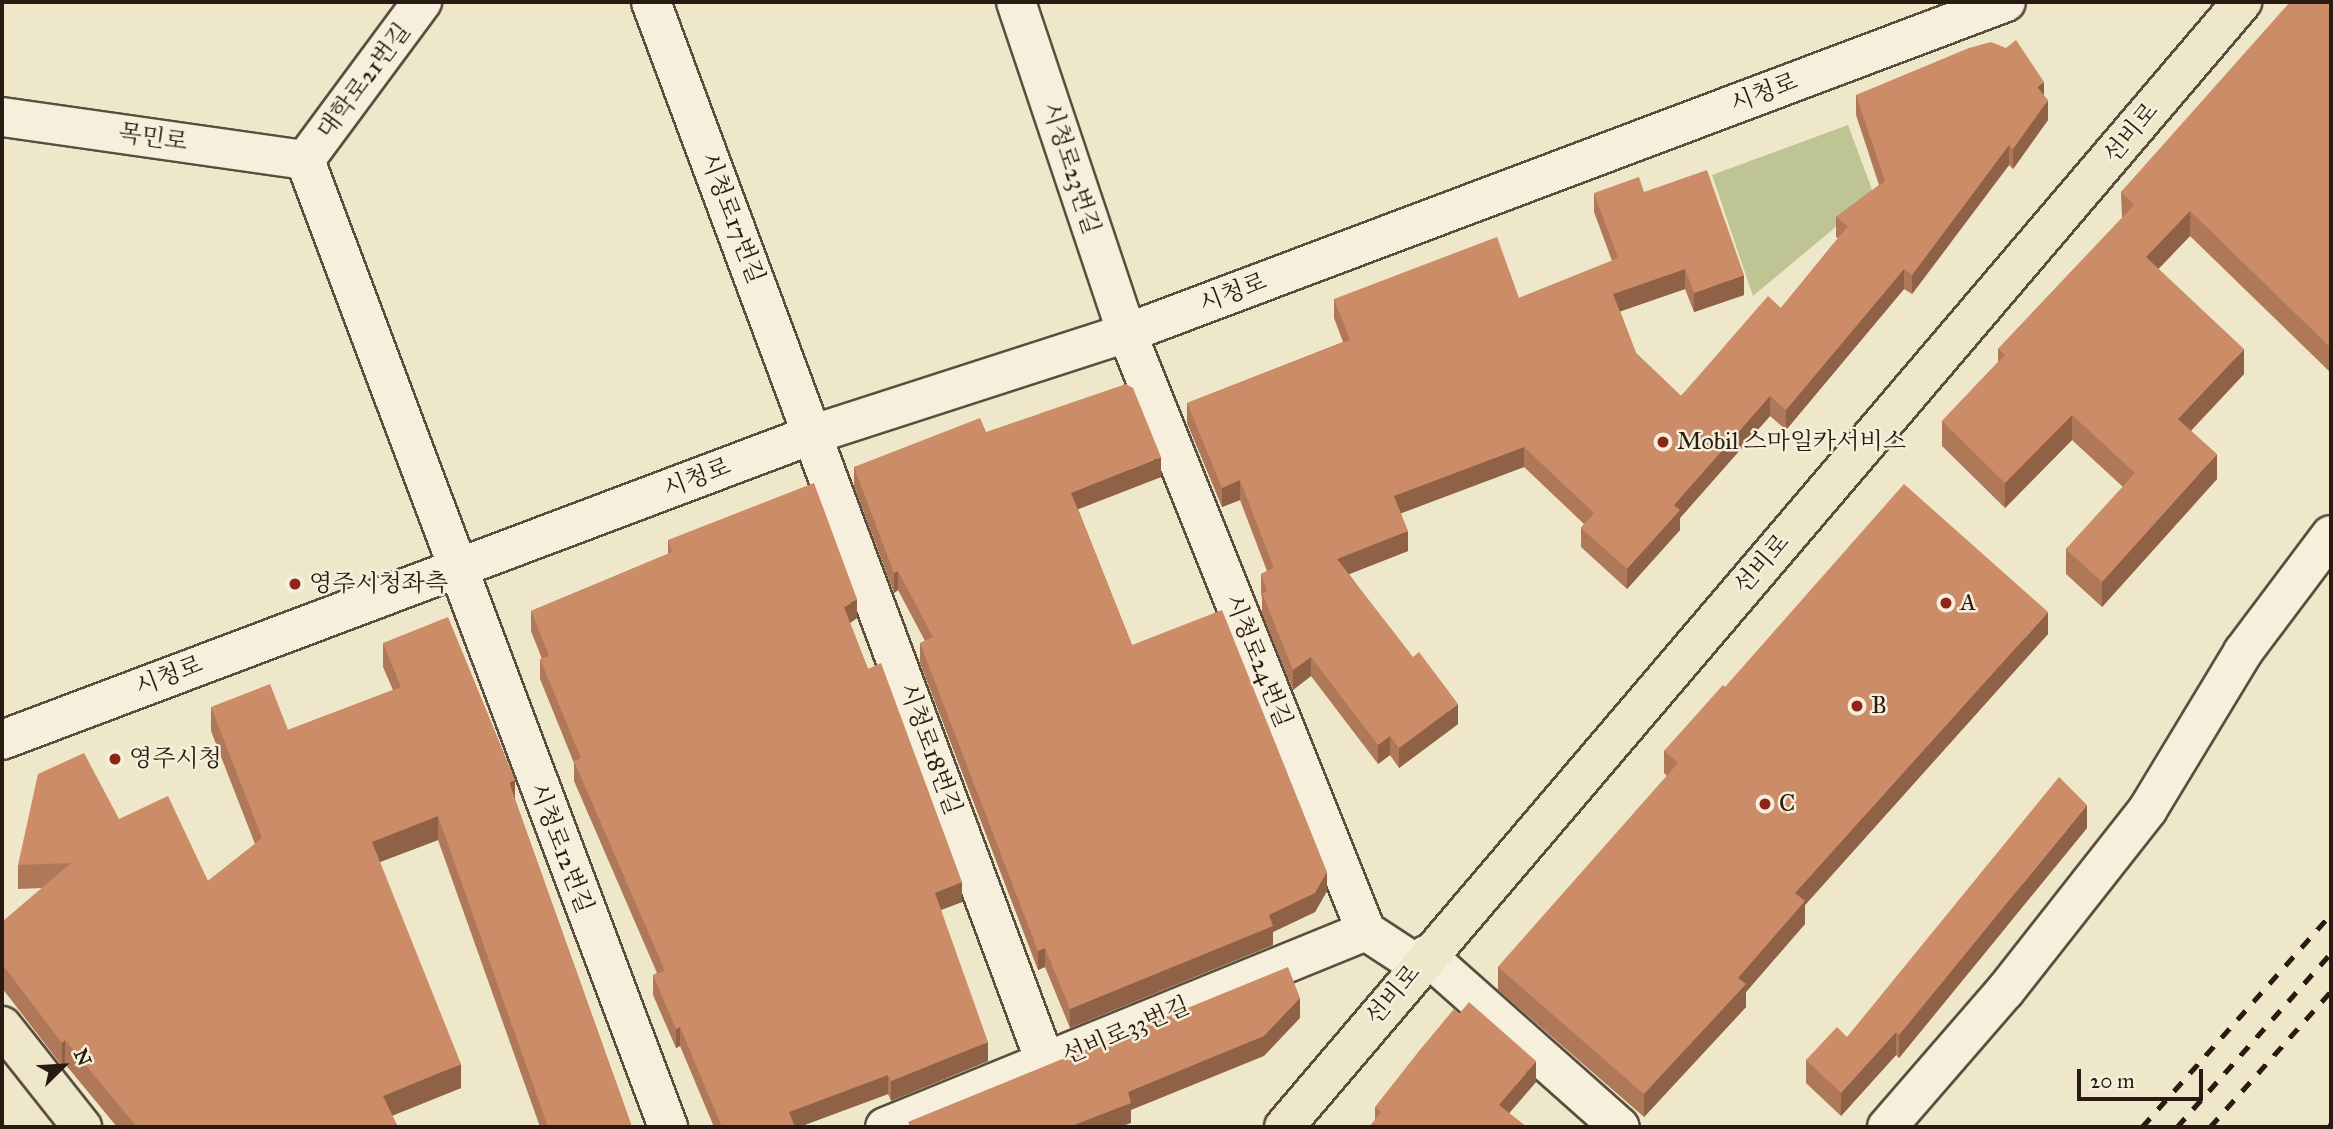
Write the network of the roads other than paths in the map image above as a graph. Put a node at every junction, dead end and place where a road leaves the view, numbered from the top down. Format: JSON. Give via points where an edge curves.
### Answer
{"nodes":[{"id":1,"x":422,"y":2,"type":"edge"},
{"id":2,"x":651,"y":2,"type":"edge"},
{"id":3,"x":1016,"y":2,"type":"edge"},
{"id":4,"x":2006,"y":2,"type":"edge"},
{"id":5,"x":2242,"y":2,"type":"edge"},
{"id":6,"x":2,"y":117,"type":"edge"},
{"id":7,"x":305,"y":160,"type":"junction"},
{"id":8,"x":1126,"y":333,"type":"junction"},
{"id":9,"x":814,"y":434,"type":"junction"},
{"id":10,"x":2331,"y":535,"type":"edge"},
{"id":11,"x":455,"y":569,"type":"junction"},
{"id":12,"x":2,"y":740,"type":"edge"},
{"id":13,"x":1366,"y":931,"type":"junction"},
{"id":14,"x":1422,"y":960,"type":"junction"},
{"id":15,"x":2,"y":1026,"type":"edge"},
{"id":16,"x":1046,"y":1064,"type":"junction"},
{"id":17,"x":82,"y":1127,"type":"edge"},
{"id":18,"x":668,"y":1127,"type":"edge"},
{"id":19,"x":885,"y":1127,"type":"edge"},
{"id":20,"x":1284,"y":1127,"type":"edge"},
{"id":21,"x":1620,"y":1127,"type":"edge"},
{"id":22,"x":1886,"y":1127,"type":"edge"}],
"edges":[{"from":1,"to":7,"type":"street","name":"대학로21번길"},
{"from":2,"to":9,"type":"street","name":"시청로17번길"},
{"from":3,"to":8,"type":"street","name":"시청로23번길"},
{"from":4,"to":8,"type":"street","name":"시청로"},
{"from":5,"to":14,"type":"main road","name":"선비로"},
{"from":6,"to":7,"type":"street","name":"목민로"},
{"from":7,"to":11,"type":"street"},
{"from":8,"to":9,"type":"street","name":"시청로"},
{"from":8,"to":13,"type":"street","name":"시청로24번길"},
{"from":9,"to":11,"type":"street","name":"시청로"},
{"from":9,"to":16,"type":"street","name":"시청로18번길"},
{"from":10,"to":22,"type":"street","via":[[2243,652],[2148,809],[2005,991]]},
{"from":11,"to":12,"type":"street","name":"시청로"},
{"from":11,"to":18,"type":"street","name":"시청로12번길"},
{"from":13,"to":14,"type":"street"},
{"from":13,"to":16,"type":"street","name":"선비로33번길"},
{"from":14,"to":20,"type":"main road","name":"선비로"},
{"from":14,"to":21,"type":"street"},
{"from":15,"to":17,"type":"main road"},
{"from":16,"to":19,"type":"street","name":"선비로33번길"}]}
